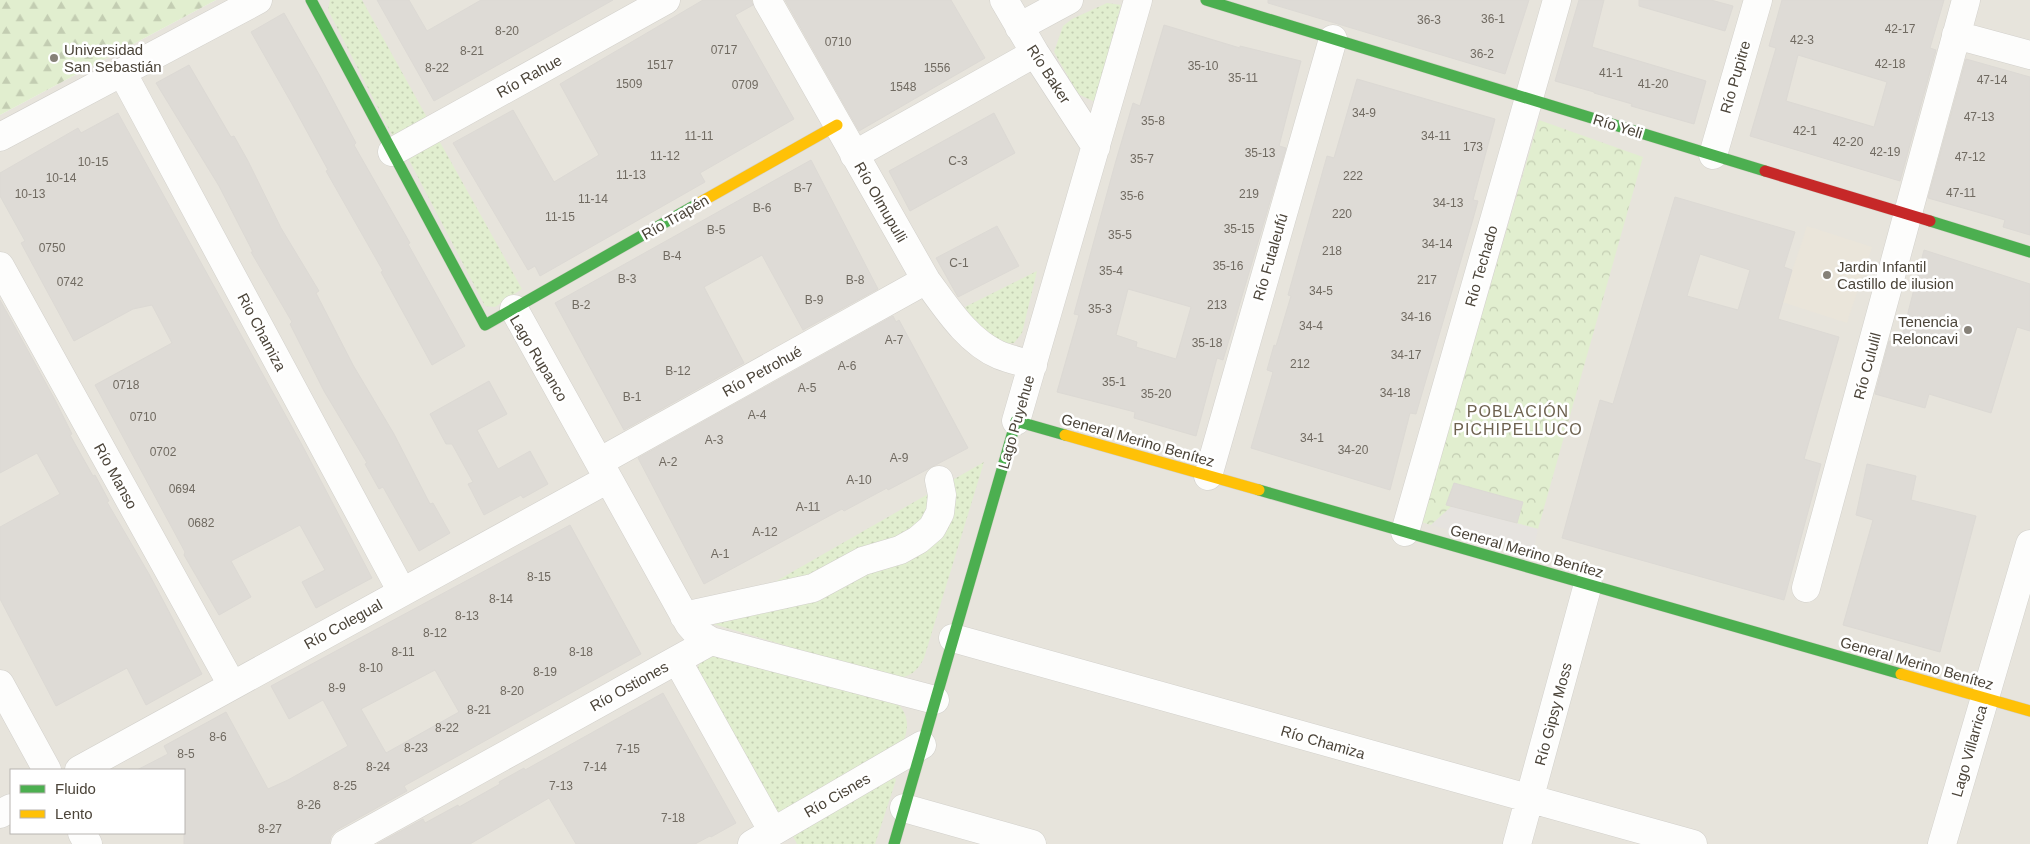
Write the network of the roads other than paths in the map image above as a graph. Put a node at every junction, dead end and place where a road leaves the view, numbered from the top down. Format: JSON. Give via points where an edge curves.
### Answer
{"nodes":[{"id":1,"x":258,"y":0,"type":"edge"},
{"id":2,"x":311,"y":0,"type":"edge"},
{"id":3,"x":666,"y":0,"type":"edge"},
{"id":4,"x":767,"y":0,"type":"edge"},
{"id":5,"x":1004,"y":0,"type":"edge"},
{"id":6,"x":1069,"y":0,"type":"edge"},
{"id":7,"x":1138,"y":0,"type":"edge"},
{"id":8,"x":1206,"y":0,"type":"edge"},
{"id":9,"x":1557,"y":0,"type":"edge"},
{"id":10,"x":1758,"y":0,"type":"edge"},
{"id":11,"x":1966,"y":0,"type":"edge"},
{"id":12,"x":1020,"y":27,"type":"junction"},
{"id":13,"x":1956,"y":35,"type":"junction"},
{"id":14,"x":1333,"y":39,"type":"junction"},
{"id":15,"x":1035,"y":53,"type":"junction"},
{"id":16,"x":2030,"y":55,"type":"edge"},
{"id":17,"x":122,"y":72,"type":"junction"},
{"id":18,"x":1529,"y":99,"type":"junction"},
{"id":19,"x":836,"y":125,"type":"junction"},
{"id":20,"x":0,"y":137,"type":"edge"},
{"id":21,"x":1096,"y":147,"type":"junction"},
{"id":22,"x":392,"y":152,"type":"junction"},
{"id":23,"x":854,"y":155,"type":"junction"},
{"id":24,"x":1713,"y":155,"type":"junction"},
{"id":25,"x":1908,"y":215,"type":"junction"},
{"id":26,"x":2030,"y":252,"type":"edge"},
{"id":27,"x":0,"y":266,"type":"edge"},
{"id":28,"x":926,"y":280,"type":"junction"},
{"id":29,"x":514,"y":309,"type":"junction"},
{"id":30,"x":1033,"y":365,"type":"junction"},
{"id":31,"x":1016,"y":421,"type":"junction"},
{"id":32,"x":603,"y":471,"type":"junction"},
{"id":33,"x":1208,"y":476,"type":"junction"},
{"id":34,"x":939,"y":480,"type":"dead end"},
{"id":35,"x":1405,"y":532,"type":"junction"},
{"id":36,"x":2030,"y":544,"type":"edge"},
{"id":37,"x":1588,"y":584,"type":"junction"},
{"id":38,"x":1806,"y":588,"type":"dead end"},
{"id":39,"x":402,"y":592,"type":"junction"},
{"id":40,"x":684,"y":616,"type":"junction"},
{"id":41,"x":953,"y":638,"type":"junction"},
{"id":42,"x":711,"y":641,"type":"junction"},
{"id":43,"x":677,"y":660,"type":"junction"},
{"id":44,"x":0,"y":684,"type":"edge"},
{"id":45,"x":232,"y":685,"type":"junction"},
{"id":46,"x":1985,"y":698,"type":"junction"},
{"id":47,"x":935,"y":700,"type":"junction"},
{"id":48,"x":2030,"y":711,"type":"edge"},
{"id":49,"x":922,"y":745,"type":"junction"},
{"id":50,"x":46,"y":769,"type":"edge"},
{"id":51,"x":81,"y":769,"type":"edge"},
{"id":52,"x":1530,"y":799,"type":"junction"},
{"id":53,"x":904,"y":808,"type":"junction"},
{"id":54,"x":762,"y":838,"type":"edge"},
{"id":55,"x":345,"y":844,"type":"edge"},
{"id":56,"x":894,"y":844,"type":"edge"},
{"id":57,"x":1032,"y":844,"type":"edge"},
{"id":58,"x":1517,"y":844,"type":"edge"},
{"id":59,"x":1693,"y":844,"type":"edge"},
{"id":60,"x":1942,"y":844,"type":"edge"}],
"edges":[{"from":1,"to":17,"type":"street"},
{"from":2,"to":22,"type":"street","name":"Lago Rupanco"},
{"from":3,"to":22,"type":"street","name":"Río Rahue"},
{"from":4,"to":19,"type":"street","name":"Río Olmupulli"},
{"from":5,"to":12,"type":"street","name":"Río Baker"},
{"from":6,"to":12,"type":"street"},
{"from":7,"to":21,"type":"street","name":"Lago Puyehue"},
{"from":8,"to":14,"type":"street","name":"Río Yeli"},
{"from":9,"to":18,"type":"street","name":"Río Techado"},
{"from":10,"to":24,"type":"street","name":"Río Pupitre"},
{"from":11,"to":13,"type":"street","name":"Río Cululil"},
{"from":12,"to":15,"type":"street","name":"Río Baker"},
{"from":13,"to":16,"type":"street"},
{"from":13,"to":25,"type":"street","name":"Río Cululil"},
{"from":14,"to":18,"type":"street","name":"Río Yeli"},
{"from":14,"to":33,"type":"street","name":"Río Futaleufú"},
{"from":15,"to":21,"type":"street","name":"Río Baker"},
{"from":15,"to":23,"type":"street"},
{"from":17,"to":20,"type":"street"},
{"from":17,"to":39,"type":"street","name":"Rio Chamiza"},
{"from":18,"to":24,"type":"street","name":"Río Yeli"},
{"from":18,"to":35,"type":"street","name":"Río Techado"},
{"from":19,"to":23,"type":"street","name":"Río Olmupulli"},
{"from":19,"to":29,"type":"street","name":"Río Trapén"},
{"from":21,"to":30,"type":"street","name":"Lago Puyehue"},
{"from":22,"to":29,"type":"street","name":"Lago Rupanco","via":[[485,325]]},
{"from":23,"to":28,"type":"street","name":"Río Olmupulli"},
{"from":24,"to":25,"type":"street","name":"Río Yeli"},
{"from":25,"to":26,"type":"street","name":"Río Yeli"},
{"from":25,"to":38,"type":"street","name":"Río Cululil"},
{"from":27,"to":45,"type":"street","name":"Río Manso"},
{"from":28,"to":30,"type":"street","name":"Río Olmupulli","via":[[976,340],[998,354]]},
{"from":28,"to":32,"type":"street","name":"Río Petrohué"},
{"from":29,"to":32,"type":"street","name":"Lago Rupanco"},
{"from":30,"to":31,"type":"street","name":"Lago Puyehue"},
{"from":31,"to":33,"type":"street","name":"General Merino Benítez"},
{"from":31,"to":41,"type":"street","name":"Lago Puyehue"},
{"from":32,"to":39,"type":"street","name":"Río Colegual"},
{"from":32,"to":40,"type":"street","name":"Lago Rupanco"},
{"from":33,"to":35,"type":"street","name":"General Merino Benítez"},
{"from":34,"to":40,"type":"street","via":[[942,494],[940,513],[932,528],[900,550],[863,561],[814,588]]},
{"from":35,"to":37,"type":"street","name":"General Merino Benítez"},
{"from":36,"to":46,"type":"street","name":"Lago Villarrica"},
{"from":37,"to":46,"type":"street","name":"General Merino Benítez"},
{"from":37,"to":52,"type":"street","name":"Río Gipsy Moss"},
{"from":39,"to":45,"type":"street","name":"Río Colegual"},
{"from":40,"to":42,"type":"street","name":"Lago Rupanco","via":[[696,632]]},
{"from":41,"to":47,"type":"street","name":"Lago Puyehue"},
{"from":41,"to":52,"type":"street","name":"Río Chamiza"},
{"from":42,"to":43,"type":"street","name":"Río Ostiones"},
{"from":42,"to":47,"type":"street"},
{"from":43,"to":54,"type":"street"},
{"from":43,"to":55,"type":"street","name":"Río Ostiones"},
{"from":44,"to":50,"type":"street"},
{"from":45,"to":51,"type":"street","name":"Río Colegual"},
{"from":46,"to":48,"type":"street","name":"General Merino Benítez"},
{"from":46,"to":60,"type":"street","name":"Lago Villarrica"},
{"from":47,"to":49,"type":"street","name":"Lago Puyehue"},
{"from":49,"to":53,"type":"street","name":"Lago Puyehue"},
{"from":49,"to":54,"type":"street","name":"Río Cisnes"},
{"from":52,"to":58,"type":"street","name":"Río Gipsy Moss"},
{"from":52,"to":59,"type":"street","name":"Río Chamiza"},
{"from":53,"to":56,"type":"street","name":"Lago Puyehue"},
{"from":53,"to":57,"type":"street"}]}
